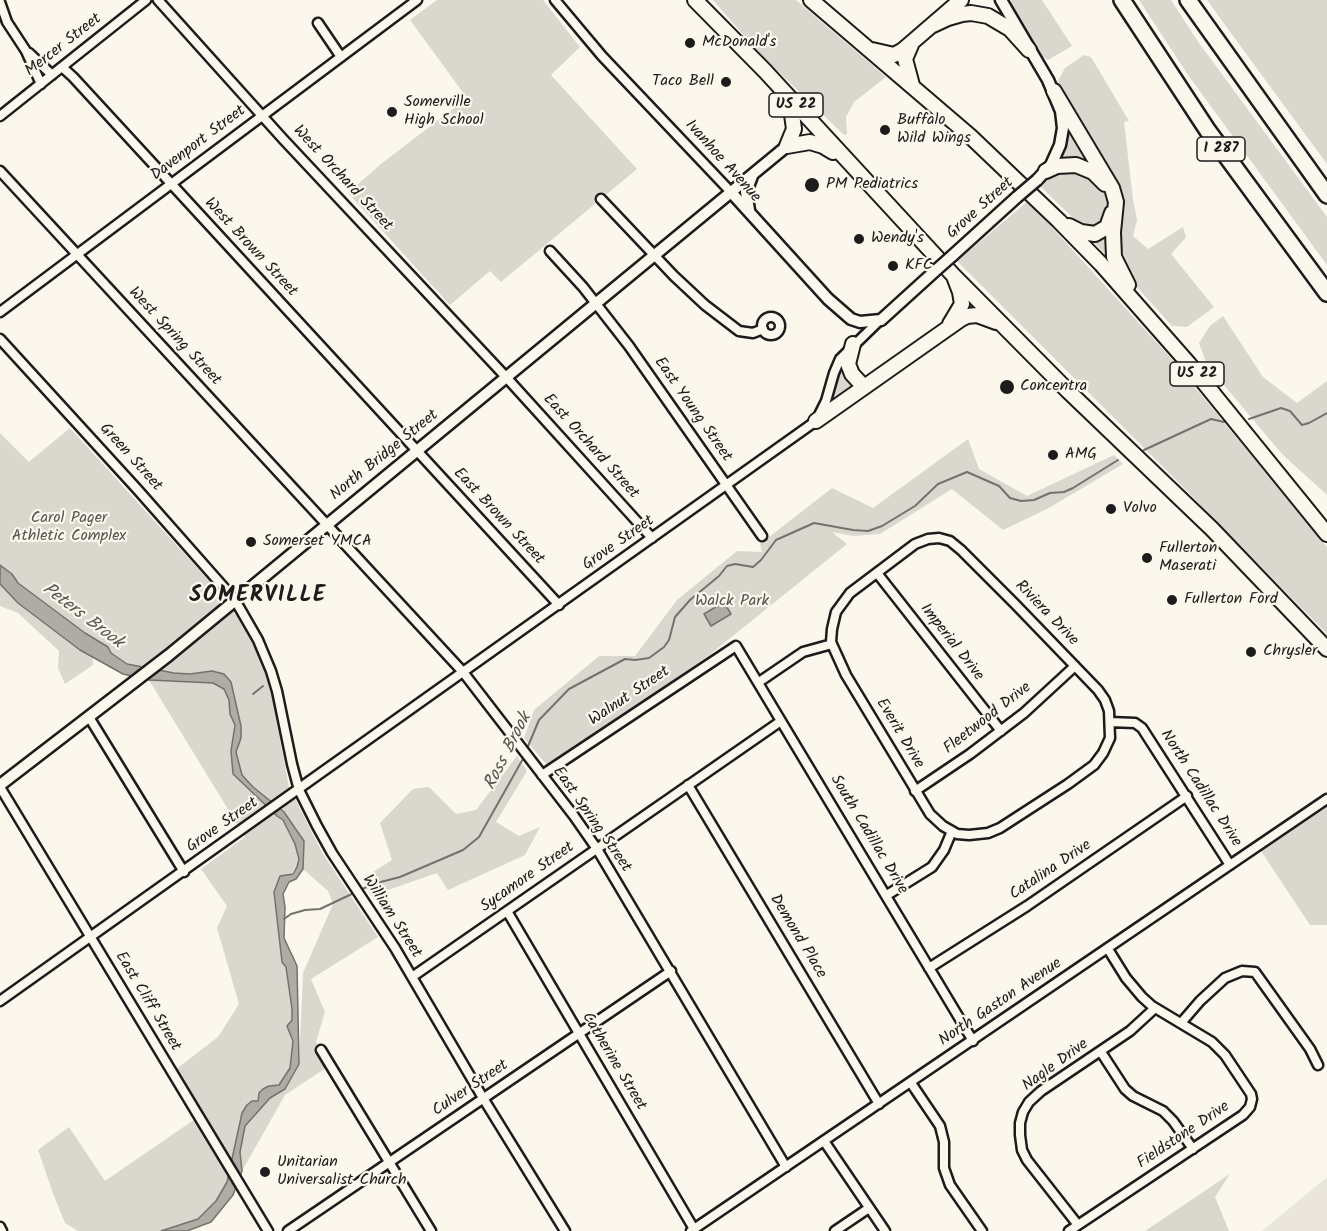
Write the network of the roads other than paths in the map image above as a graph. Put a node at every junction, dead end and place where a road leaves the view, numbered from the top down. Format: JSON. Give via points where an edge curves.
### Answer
{"nodes":[{"id":1,"x":146,"y":0,"type":"edge"},
{"id":2,"x":158,"y":0,"type":"edge"},
{"id":3,"x":417,"y":0,"type":"edge"},
{"id":4,"x":555,"y":0,"type":"edge"},
{"id":5,"x":695,"y":0,"type":"edge"},
{"id":6,"x":703,"y":0,"type":"edge"},
{"id":7,"x":811,"y":0,"type":"edge"},
{"id":8,"x":961,"y":0,"type":"edge"},
{"id":9,"x":1001,"y":0,"type":"edge"},
{"id":10,"x":1007,"y":0,"type":"edge"},
{"id":11,"x":1122,"y":0,"type":"edge"},
{"id":12,"x":1188,"y":0,"type":"edge"},
{"id":13,"x":0,"y":2,"type":"edge"},
{"id":14,"x":318,"y":23,"type":"dead end"},
{"id":15,"x":1014,"y":24,"type":"junction"},
{"id":16,"x":933,"y":25,"type":"junction"},
{"id":17,"x":911,"y":45,"type":"junction"},
{"id":18,"x":870,"y":50,"type":"junction"},
{"id":19,"x":1029,"y":50,"type":"junction"},
{"id":20,"x":26,"y":51,"type":"junction"},
{"id":21,"x":748,"y":54,"type":"junction"},
{"id":22,"x":341,"y":57,"type":"junction"},
{"id":23,"x":62,"y":67,"type":"junction"},
{"id":24,"x":52,"y":75,"type":"junction"},
{"id":25,"x":41,"y":84,"type":"junction"},
{"id":26,"x":913,"y":87,"type":"junction"},
{"id":27,"x":1054,"y":91,"type":"junction"},
{"id":28,"x":789,"y":98,"type":"junction"},
{"id":29,"x":262,"y":115,"type":"junction"},
{"id":30,"x":0,"y":116,"type":"edge"},
{"id":31,"x":787,"y":146,"type":"junction"},
{"id":32,"x":843,"y":157,"type":"junction"},
{"id":33,"x":0,"y":171,"type":"edge"},
{"id":34,"x":755,"y":171,"type":"junction"},
{"id":35,"x":1041,"y":176,"type":"junction"},
{"id":36,"x":171,"y":184,"type":"junction"},
{"id":37,"x":730,"y":191,"type":"junction"},
{"id":38,"x":1327,"y":195,"type":"edge"},
{"id":39,"x":601,"y":199,"type":"dead end"},
{"id":40,"x":751,"y":216,"type":"junction"},
{"id":41,"x":1059,"y":220,"type":"junction"},
{"id":42,"x":550,"y":251,"type":"dead end"},
{"id":43,"x":76,"y":254,"type":"junction"},
{"id":44,"x":654,"y":255,"type":"junction"},
{"id":45,"x":954,"y":276,"type":"junction"},
{"id":46,"x":1327,"y":293,"type":"edge"},
{"id":47,"x":595,"y":303,"type":"junction"},
{"id":48,"x":0,"y":312,"type":"edge"},
{"id":49,"x":880,"y":320,"type":"junction"},
{"id":50,"x":1153,"y":321,"type":"junction"},
{"id":51,"x":949,"y":326,"type":"junction"},
{"id":52,"x":1003,"y":326,"type":"junction"},
{"id":53,"x":763,"y":329,"type":"dead end"},
{"id":54,"x":0,"y":339,"type":"edge"},
{"id":55,"x":853,"y":344,"type":"junction"},
{"id":56,"x":506,"y":377,"type":"junction"},
{"id":57,"x":864,"y":387,"type":"junction"},
{"id":58,"x":816,"y":421,"type":"junction"},
{"id":59,"x":416,"y":450,"type":"junction"},
{"id":60,"x":726,"y":486,"type":"junction"},
{"id":61,"x":326,"y":524,"type":"junction"},
{"id":62,"x":1327,"y":534,"type":"edge"},
{"id":63,"x":762,"y":536,"type":"dead end"},
{"id":64,"x":652,"y":538,"type":"junction"},
{"id":65,"x":877,"y":573,"type":"junction"},
{"id":66,"x":235,"y":600,"type":"junction"},
{"id":67,"x":559,"y":605,"type":"junction"},
{"id":68,"x":832,"y":644,"type":"junction"},
{"id":69,"x":736,"y":646,"type":"joint"},
{"id":70,"x":1327,"y":649,"type":"edge"},
{"id":71,"x":1075,"y":666,"type":"junction"},
{"id":72,"x":463,"y":672,"type":"junction"},
{"id":73,"x":759,"y":682,"type":"junction"},
{"id":74,"x":89,"y":717,"type":"junction"},
{"id":75,"x":781,"y":721,"type":"junction"},
{"id":76,"x":1110,"y":722,"type":"junction"},
{"id":77,"x":1001,"y":731,"type":"junction"},
{"id":78,"x":542,"y":775,"type":"junction"},
{"id":79,"x":688,"y":785,"type":"junction"},
{"id":80,"x":0,"y":786,"type":"edge"},
{"id":81,"x":299,"y":790,"type":"junction"},
{"id":82,"x":915,"y":791,"type":"junction"},
{"id":83,"x":1187,"y":796,"type":"junction"},
{"id":84,"x":1327,"y":799,"type":"edge"},
{"id":85,"x":952,"y":831,"type":"junction"},
{"id":86,"x":597,"y":849,"type":"junction"},
{"id":87,"x":1230,"y":865,"type":"junction"},
{"id":88,"x":184,"y":872,"type":"junction"},
{"id":89,"x":887,"y":895,"type":"junction"},
{"id":90,"x":507,"y":911,"type":"junction"},
{"id":91,"x":90,"y":938,"type":"junction"},
{"id":92,"x":1108,"y":949,"type":"junction"},
{"id":93,"x":929,"y":968,"type":"junction"},
{"id":94,"x":671,"y":971,"type":"junction"},
{"id":95,"x":412,"y":977,"type":"junction"},
{"id":96,"x":0,"y":1001,"type":"edge"},
{"id":97,"x":1155,"y":1008,"type":"junction"},
{"id":98,"x":1181,"y":1023,"type":"junction"},
{"id":99,"x":579,"y":1034,"type":"junction"},
{"id":100,"x":973,"y":1041,"type":"junction"},
{"id":101,"x":321,"y":1050,"type":"dead end"},
{"id":102,"x":1101,"y":1052,"type":"junction"},
{"id":103,"x":1318,"y":1065,"type":"dead end"},
{"id":104,"x":911,"y":1083,"type":"junction"},
{"id":105,"x":483,"y":1098,"type":"junction"},
{"id":106,"x":879,"y":1104,"type":"junction"},
{"id":107,"x":824,"y":1141,"type":"junction"},
{"id":108,"x":1193,"y":1149,"type":"junction"},
{"id":109,"x":390,"y":1163,"type":"junction"},
{"id":110,"x":786,"y":1167,"type":"junction"},
{"id":111,"x":869,"y":1208,"type":"junction"},
{"id":112,"x":1078,"y":1225,"type":"junction"},
{"id":113,"x":692,"y":1230,"type":"edge"},
{"id":114,"x":268,"y":1231,"type":"edge"},
{"id":115,"x":288,"y":1231,"type":"edge"},
{"id":116,"x":431,"y":1231,"type":"edge"},
{"id":117,"x":565,"y":1231,"type":"edge"},
{"id":118,"x":835,"y":1231,"type":"edge"},
{"id":119,"x":885,"y":1231,"type":"edge"},
{"id":120,"x":982,"y":1231,"type":"edge"},
{"id":121,"x":1069,"y":1231,"type":"edge"}],
"edges":[{"from":1,"to":23,"type":"street","name":"Mercer Street"},
{"from":2,"to":29,"type":"street","name":"West Orchard Street"},
{"from":3,"to":22,"type":"street","name":"Davenport Street"},
{"from":4,"to":37,"type":"street","name":"Ivanhoe Avenue","via":[[602,56]]},
{"from":5,"to":21,"type":"highway","number":"US 22"},
{"from":6,"to":21,"type":"highway"},
{"from":7,"to":18,"type":"highway","number":"US 22"},
{"from":8,"to":16,"type":"highway"},
{"from":9,"to":15,"type":"street","name":"Grove Street"},
{"from":10,"to":15,"type":"street"},
{"from":11,"to":46,"type":"highway","number":"I 287","via":[[1208,131]]},
{"from":12,"to":38,"type":"highway"},
{"from":13,"to":20,"type":"street","via":[[7,22]]},
{"from":14,"to":22,"type":"street"},
{"from":15,"to":19,"type":"street","name":"Grove Street"},
{"from":16,"to":17,"type":"highway"},
{"from":16,"to":19,"type":"highway","via":[[962,14],[988,16],[1010,29]]},
{"from":17,"to":18,"type":"highway","via":[[894,55]]},
{"from":17,"to":26,"type":"highway","via":[[905,59]]},
{"from":18,"to":26,"type":"highway","number":"US 22"},
{"from":19,"to":27,"type":"street","name":"Grove Street"},
{"from":20,"to":24,"type":"street"},
{"from":20,"to":25,"type":"street"},
{"from":21,"to":28,"type":"highway","number":"US 22"},
{"from":22,"to":29,"type":"street","name":"Davenport Street"},
{"from":23,"to":24,"type":"street","name":"Mercer Street"},
{"from":23,"to":36,"type":"street","name":"West Brown Street"},
{"from":24,"to":25,"type":"street","name":"Mercer Street"},
{"from":25,"to":30,"type":"street","name":"Mercer Street"},
{"from":26,"to":41,"type":"highway","number":"US 22"},
{"from":27,"to":35,"type":"street","name":"Grove Street","via":[[1061,111],[1062,137],[1057,153]]},
{"from":27,"to":50,"type":"highway","via":[[1113,188],[1116,264]]},
{"from":28,"to":31,"type":"highway","via":[[794,129]]},
{"from":28,"to":32,"type":"highway","number":"US 22"},
{"from":29,"to":36,"type":"street","name":"Davenport Street"},
{"from":29,"to":56,"type":"street","name":"West Orchard Street"},
{"from":31,"to":32,"type":"highway","via":[[810,142]]},
{"from":31,"to":34,"type":"street","name":"North Bridge Street"},
{"from":32,"to":45,"type":"highway","number":"US 22"},
{"from":33,"to":43,"type":"street","name":"West Spring Street"},
{"from":34,"to":37,"type":"street","name":"North Bridge Street"},
{"from":34,"to":40,"type":"street","via":[[746,192]]},
{"from":35,"to":41,"type":"highway","via":[[1066,164],[1085,168],[1100,178],[1109,191],[1113,207],[1110,221],[1102,231],[1081,232]]},
{"from":35,"to":49,"type":"street","name":"Grove Street","bridge":true},
{"from":36,"to":43,"type":"street","name":"Davenport Street"},
{"from":36,"to":59,"type":"street","name":"West Brown Street"},
{"from":37,"to":40,"type":"street","name":"Ivanhoe Avenue"},
{"from":37,"to":44,"type":"street","name":"North Bridge Street"},
{"from":39,"to":44,"type":"street"},
{"from":40,"to":49,"type":"street","name":"Ivanhoe Avenue","via":[[839,310],[860,322]]},
{"from":41,"to":50,"type":"highway","number":"US 22"},
{"from":42,"to":47,"type":"street","name":"East Young Street"},
{"from":43,"to":48,"type":"street","name":"Davenport Street"},
{"from":43,"to":61,"type":"street","name":"West Spring Street"},
{"from":44,"to":47,"type":"street","name":"North Bridge Street"},
{"from":44,"to":53,"type":"street","via":[[705,305],[734,327],[749,333]]},
{"from":45,"to":51,"type":"highway","via":[[962,304]]},
{"from":45,"to":52,"type":"highway","number":"US 22"},
{"from":47,"to":56,"type":"street","name":"North Bridge Street"},
{"from":47,"to":60,"type":"street","name":"East Young Street"},
{"from":49,"to":55,"type":"street","name":"Grove Street"},
{"from":50,"to":62,"type":"highway","number":"US 22"},
{"from":51,"to":52,"type":"highway","via":[[973,315]]},
{"from":51,"to":57,"type":"highway"},
{"from":52,"to":70,"type":"highway","number":"US 22","via":[[1212,529]]},
{"from":54,"to":66,"type":"street","name":"Green Street"},
{"from":55,"to":57,"type":"highway","via":[[848,364]]},
{"from":55,"to":58,"type":"street","name":"Grove Street","via":[[836,365]]},
{"from":56,"to":59,"type":"street","name":"North Bridge Street"},
{"from":56,"to":64,"type":"street","name":"East Orchard Street"},
{"from":57,"to":58,"type":"highway"},
{"from":58,"to":60,"type":"street","name":"Grove Street"},
{"from":59,"to":61,"type":"street","name":"North Bridge Street"},
{"from":59,"to":67,"type":"street","name":"East Brown Street"},
{"from":60,"to":63,"type":"street","name":"East Young Street"},
{"from":60,"to":64,"type":"street","name":"Grove Street"},
{"from":61,"to":66,"type":"street","name":"North Bridge Street"},
{"from":61,"to":72,"type":"street","name":"East Spring Street"},
{"from":64,"to":67,"type":"street","name":"Grove Street"},
{"from":65,"to":68,"type":"street","via":[[841,604],[832,629]]},
{"from":65,"to":71,"type":"street","name":"Riviera Drive","via":[[915,543],[928,539],[950,541]]},
{"from":65,"to":77,"type":"street","name":"Imperial Drive"},
{"from":66,"to":74,"type":"street","name":"North Bridge Street"},
{"from":66,"to":81,"type":"street","name":"William Street","via":[[271,671]]},
{"from":67,"to":72,"type":"street","name":"Grove Street"},
{"from":68,"to":73,"type":"street","via":[[803,652]]},
{"from":68,"to":82,"type":"street","name":"Everit Drive","via":[[846,675]]},
{"from":69,"to":73,"type":"street","name":"South Cadillac Drive"},
{"from":69,"to":78,"type":"street","name":"Walnut Street"},
{"from":71,"to":76,"type":"street","name":"Riviera Drive","via":[[1105,700]]},
{"from":71,"to":77,"type":"street","name":"Fleetwood Drive"},
{"from":72,"to":78,"type":"street","name":"East Spring Street"},
{"from":72,"to":81,"type":"street","name":"Grove Street"},
{"from":73,"to":75,"type":"street","name":"South Cadillac Drive"},
{"from":74,"to":80,"type":"street","name":"North Bridge Street"},
{"from":74,"to":88,"type":"street"},
{"from":75,"to":79,"type":"street","name":"Sycamore Street"},
{"from":75,"to":89,"type":"street","name":"South Cadillac Drive"},
{"from":76,"to":83,"type":"street","name":"North Cadillac Drive","via":[[1135,723],[1142,728]]},
{"from":76,"to":85,"type":"street","via":[[1110,738],[1103,753],[1087,771],[1000,828],[969,835]]},
{"from":77,"to":82,"type":"street","name":"Fleetwood Drive"},
{"from":78,"to":86,"type":"street","name":"East Spring Street"},
{"from":79,"to":86,"type":"street","name":"Sycamore Street"},
{"from":79,"to":106,"type":"street","name":"Demond Place"},
{"from":80,"to":91,"type":"street","name":"East Cliff Street"},
{"from":81,"to":88,"type":"street","name":"Grove Street"},
{"from":81,"to":95,"type":"street","name":"William Street","via":[[352,884]]},
{"from":82,"to":85,"type":"street","name":"Everit Drive","via":[[930,813]]},
{"from":83,"to":87,"type":"street","name":"North Cadillac Drive"},
{"from":83,"to":93,"type":"street","name":"Catalina Drive"},
{"from":84,"to":87,"type":"street","name":"North Gaston Avenue"},
{"from":85,"to":89,"type":"street","via":[[932,867]]},
{"from":86,"to":90,"type":"street","name":"Sycamore Street"},
{"from":86,"to":94,"type":"street","name":"East Spring Street"},
{"from":87,"to":92,"type":"street","name":"North Gaston Avenue"},
{"from":88,"to":91,"type":"street","name":"Grove Street"},
{"from":89,"to":93,"type":"street","name":"South Cadillac Drive"},
{"from":90,"to":95,"type":"street","name":"Sycamore Street"},
{"from":90,"to":99,"type":"street","name":"Catherine Street"},
{"from":91,"to":96,"type":"street","name":"Grove Street"},
{"from":91,"to":114,"type":"street","name":"East Cliff Street"},
{"from":92,"to":97,"type":"street","name":"Fieldstone Drive","via":[[1126,978]]},
{"from":92,"to":100,"type":"street","name":"North Gaston Avenue"},
{"from":93,"to":100,"type":"street","name":"South Cadillac Drive"},
{"from":94,"to":99,"type":"street","name":"Culver Street"},
{"from":94,"to":110,"type":"street","name":"East Spring Street"},
{"from":95,"to":105,"type":"street","name":"William Street"},
{"from":97,"to":98,"type":"street","name":"Fieldstone Drive"},
{"from":97,"to":102,"type":"street","name":"Nagle Drive"},
{"from":98,"to":103,"type":"street","via":[[1225,978],[1242,971],[1255,972]]},
{"from":98,"to":108,"type":"street","name":"Fieldstone Drive","via":[[1225,1055],[1252,1099],[1243,1115]]},
{"from":99,"to":105,"type":"street","name":"Culver Street"},
{"from":99,"to":113,"type":"street","name":"Catherine Street"},
{"from":100,"to":104,"type":"street","name":"North Gaston Avenue"},
{"from":101,"to":109,"type":"street"},
{"from":102,"to":108,"type":"street","via":[[1125,1089],[1163,1111]]},
{"from":102,"to":112,"type":"street","name":"Nagle Drive","via":[[1041,1091],[1029,1102],[1020,1123],[1022,1150],[1027,1160]]},
{"from":104,"to":106,"type":"street","name":"North Gaston Avenue"},
{"from":104,"to":120,"type":"street","via":[[940,1126],[944,1168],[950,1185]]},
{"from":105,"to":109,"type":"street","name":"Culver Street"},
{"from":105,"to":117,"type":"street","name":"William Street"},
{"from":106,"to":107,"type":"street","name":"North Gaston Avenue"},
{"from":107,"to":110,"type":"street","name":"North Gaston Avenue"},
{"from":107,"to":111,"type":"street"},
{"from":108,"to":112,"type":"street","name":"Fieldstone Drive"},
{"from":109,"to":115,"type":"street","name":"Culver Street"},
{"from":109,"to":116,"type":"street"},
{"from":110,"to":113,"type":"street","name":"North Gaston Avenue"},
{"from":111,"to":118,"type":"street"},
{"from":111,"to":119,"type":"street"},
{"from":112,"to":121,"type":"street","name":"Fieldstone Drive"}]}
